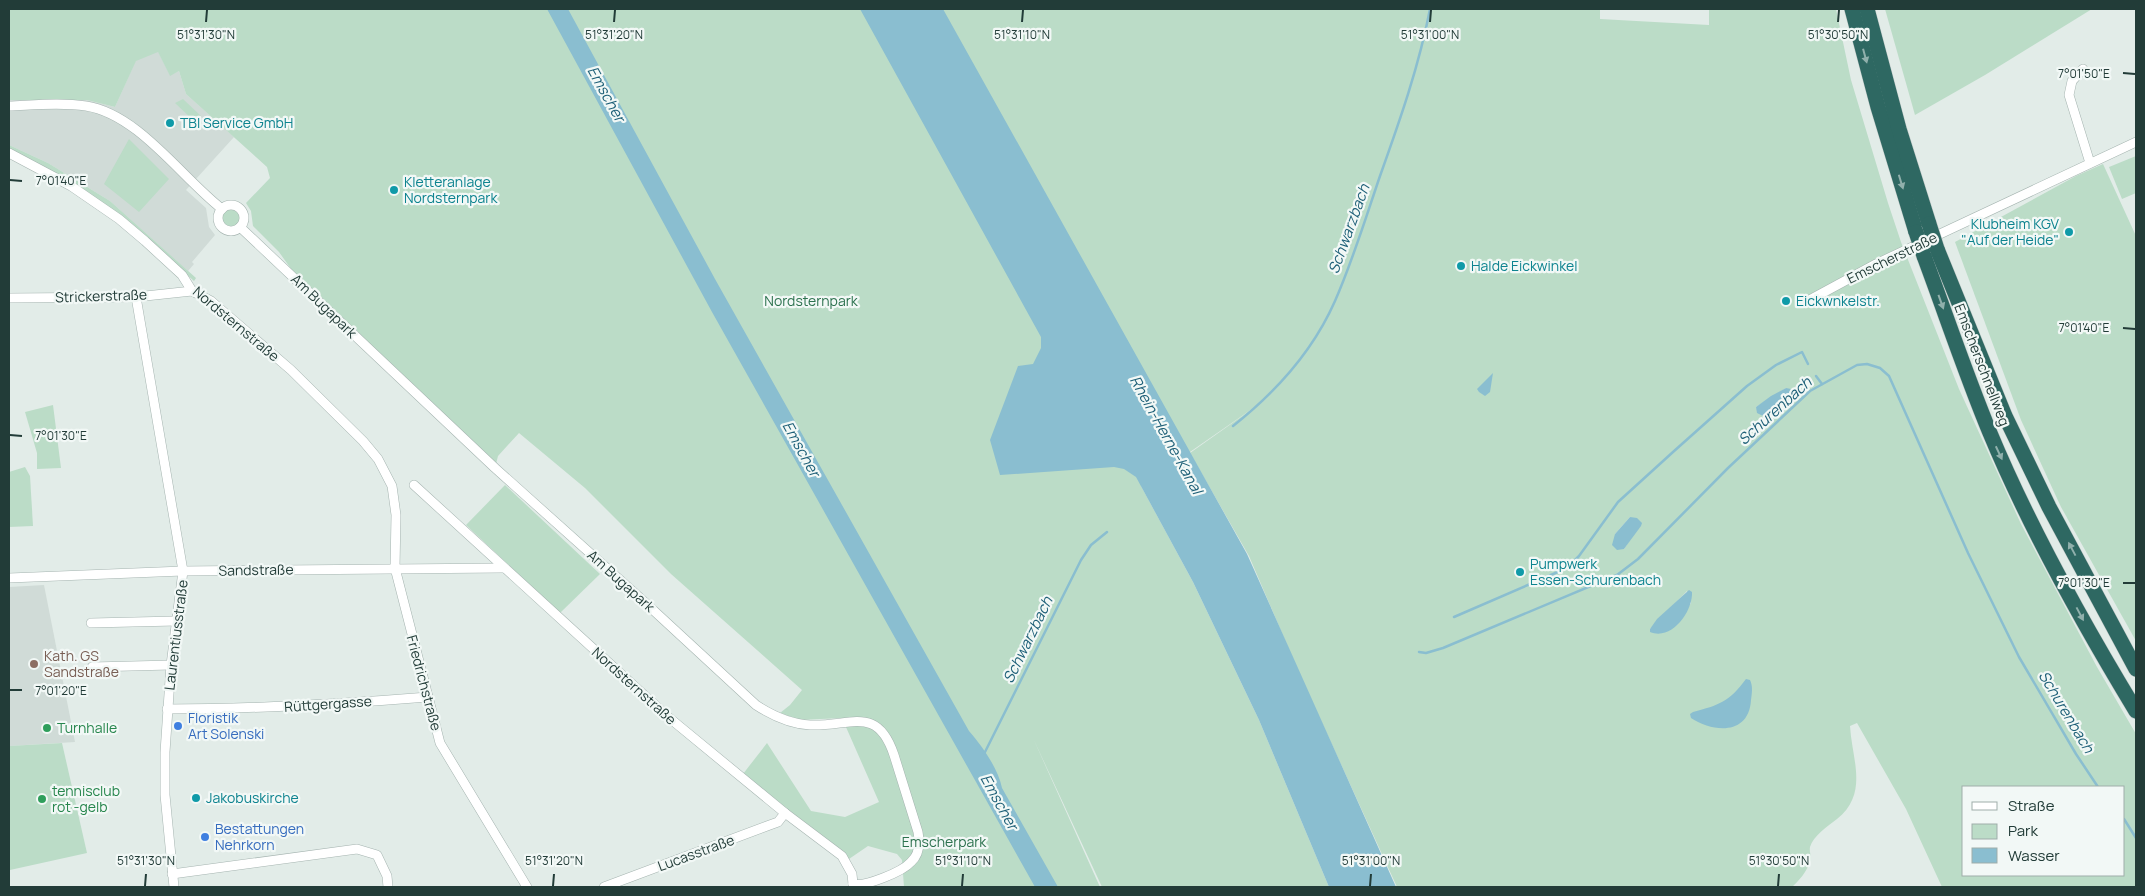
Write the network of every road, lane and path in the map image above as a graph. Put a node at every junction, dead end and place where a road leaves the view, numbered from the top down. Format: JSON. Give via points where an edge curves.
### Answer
{"nodes":[{"id":1,"x":1852,"y":9,"type":"edge"},
{"id":2,"x":1867,"y":9,"type":"edge"},
{"id":3,"x":2083,"y":69,"type":"dead end"},
{"id":4,"x":1884,"y":102,"type":"junction"},
{"id":5,"x":9,"y":106,"type":"edge"},
{"id":6,"x":2136,"y":142,"type":"edge"},
{"id":7,"x":9,"y":153,"type":"edge"},
{"id":8,"x":2090,"y":163,"type":"junction"},
{"id":9,"x":222,"y":209,"type":"junction"},
{"id":10,"x":240,"y":227,"type":"junction"},
{"id":11,"x":1931,"y":252,"type":"junction"},
{"id":12,"x":192,"y":291,"type":"junction"},
{"id":13,"x":136,"y":297,"type":"junction"},
{"id":14,"x":9,"y":298,"type":"edge"},
{"id":15,"x":1804,"y":303,"type":"dead end"},
{"id":16,"x":378,"y":459,"type":"joint"},
{"id":17,"x":414,"y":485,"type":"dead end"},
{"id":18,"x":394,"y":568,"type":"junction"},
{"id":19,"x":503,"y":568,"type":"junction"},
{"id":20,"x":183,"y":571,"type":"junction"},
{"id":21,"x":9,"y":578,"type":"edge"},
{"id":22,"x":176,"y":621,"type":"junction"},
{"id":23,"x":91,"y":623,"type":"dead end"},
{"id":24,"x":171,"y":665,"type":"junction"},
{"id":25,"x":92,"y":667,"type":"dead end"},
{"id":26,"x":2136,"y":669,"type":"edge"},
{"id":27,"x":428,"y":697,"type":"junction"},
{"id":28,"x":168,"y":709,"type":"junction"},
{"id":29,"x":2136,"y":711,"type":"edge"},
{"id":30,"x":785,"y":813,"type":"junction"},
{"id":31,"x":172,"y":874,"type":"junction"},
{"id":32,"x":851,"y":886,"type":"edge"},
{"id":33,"x":174,"y":887,"type":"edge"},
{"id":34,"x":388,"y":887,"type":"edge"},
{"id":35,"x":527,"y":887,"type":"edge"},
{"id":36,"x":604,"y":887,"type":"edge"}],
"edges":[{"from":1,"to":4,"type":"highway","name":"Emscherschnellweg","one_way":true},
{"from":2,"to":4,"type":"highway","name":"Emscherschnellweg"},
{"from":3,"to":8,"type":"street","via":[[2072,81],[2068,95]]},
{"from":4,"to":11,"type":"highway","name":"Emscherschnellweg","bridge":true},
{"from":5,"to":9,"type":"street","via":[[86,106],[117,117],[136,130]]},
{"from":6,"to":8,"type":"street","name":"Emscherstraße"},
{"from":7,"to":12,"type":"street","name":"Nordsternstraße","via":[[71,186],[119,219],[182,275]]},
{"from":8,"to":15,"type":"street","name":"Emscherstraße","via":[[1876,264]]},
{"from":9,"to":10,"type":"street","via":[[218,216],[222,226],[230,230]]},
{"from":9,"to":10,"type":"street","via":[[233,205],[241,210],[244,219]]},
{"from":10,"to":32,"type":"street","name":"Am Bugapark","via":[[495,468],[756,705],[795,723],[862,722],[882,730],[894,755],[918,832],[919,846],[907,866],[879,879]]},
{"from":26,"to":11,"type":"highway","name":"Emscherschnellweg","one_way":true,"via":[[2049,507]]},
{"from":11,"to":29,"type":"highway","name":"Emscherschnellweg","one_way":true,"via":[[1990,433],[2083,620]]},
{"from":12,"to":13,"type":"street","name":"Strickerstraße"},
{"from":12,"to":16,"type":"street","name":"Nordsternstraße","via":[[211,301],[291,370]]},
{"from":13,"to":14,"type":"street","name":"Strickerstraße"},
{"from":13,"to":20,"type":"street","name":"Laurentiusstraße"},
{"from":16,"to":18,"type":"street","name":"Friedrichstraße","via":[[392,486],[394,498]]},
{"from":17,"to":19,"type":"street","name":"Nordsternstraße"},
{"from":18,"to":19,"type":"street","name":"Sandstraße"},
{"from":18,"to":20,"type":"street","name":"Sandstraße"},
{"from":18,"to":27,"type":"street","name":"Friedrichstraße"},
{"from":19,"to":30,"type":"street","name":"Nordsternstraße","via":[[667,716]]},
{"from":20,"to":21,"type":"street","name":"Sandstraße"},
{"from":20,"to":22,"type":"street","name":"Laurentiusstraße"},
{"from":22,"to":23,"type":"street"},
{"from":22,"to":24,"type":"street","name":"Laurentiusstraße"},
{"from":24,"to":25,"type":"street"},
{"from":24,"to":28,"type":"street","name":"Laurentiusstraße"},
{"from":27,"to":28,"type":"street","name":"Rüttgergasse","via":[[324,705]]},
{"from":27,"to":35,"type":"street","name":"Friedrichstraße","via":[[440,743]]},
{"from":28,"to":31,"type":"street","name":"Laurentiusstraße","via":[[165,795]]},
{"from":30,"to":32,"type":"street","name":"Nordsternstraße","via":[[842,856],[852,874]]},
{"from":30,"to":36,"type":"street","name":"Lucasstraße","via":[[778,822]]},
{"from":31,"to":33,"type":"street","name":"Laurentiusstraße"},
{"from":31,"to":34,"type":"street","via":[[357,849],[377,855]]}]}
